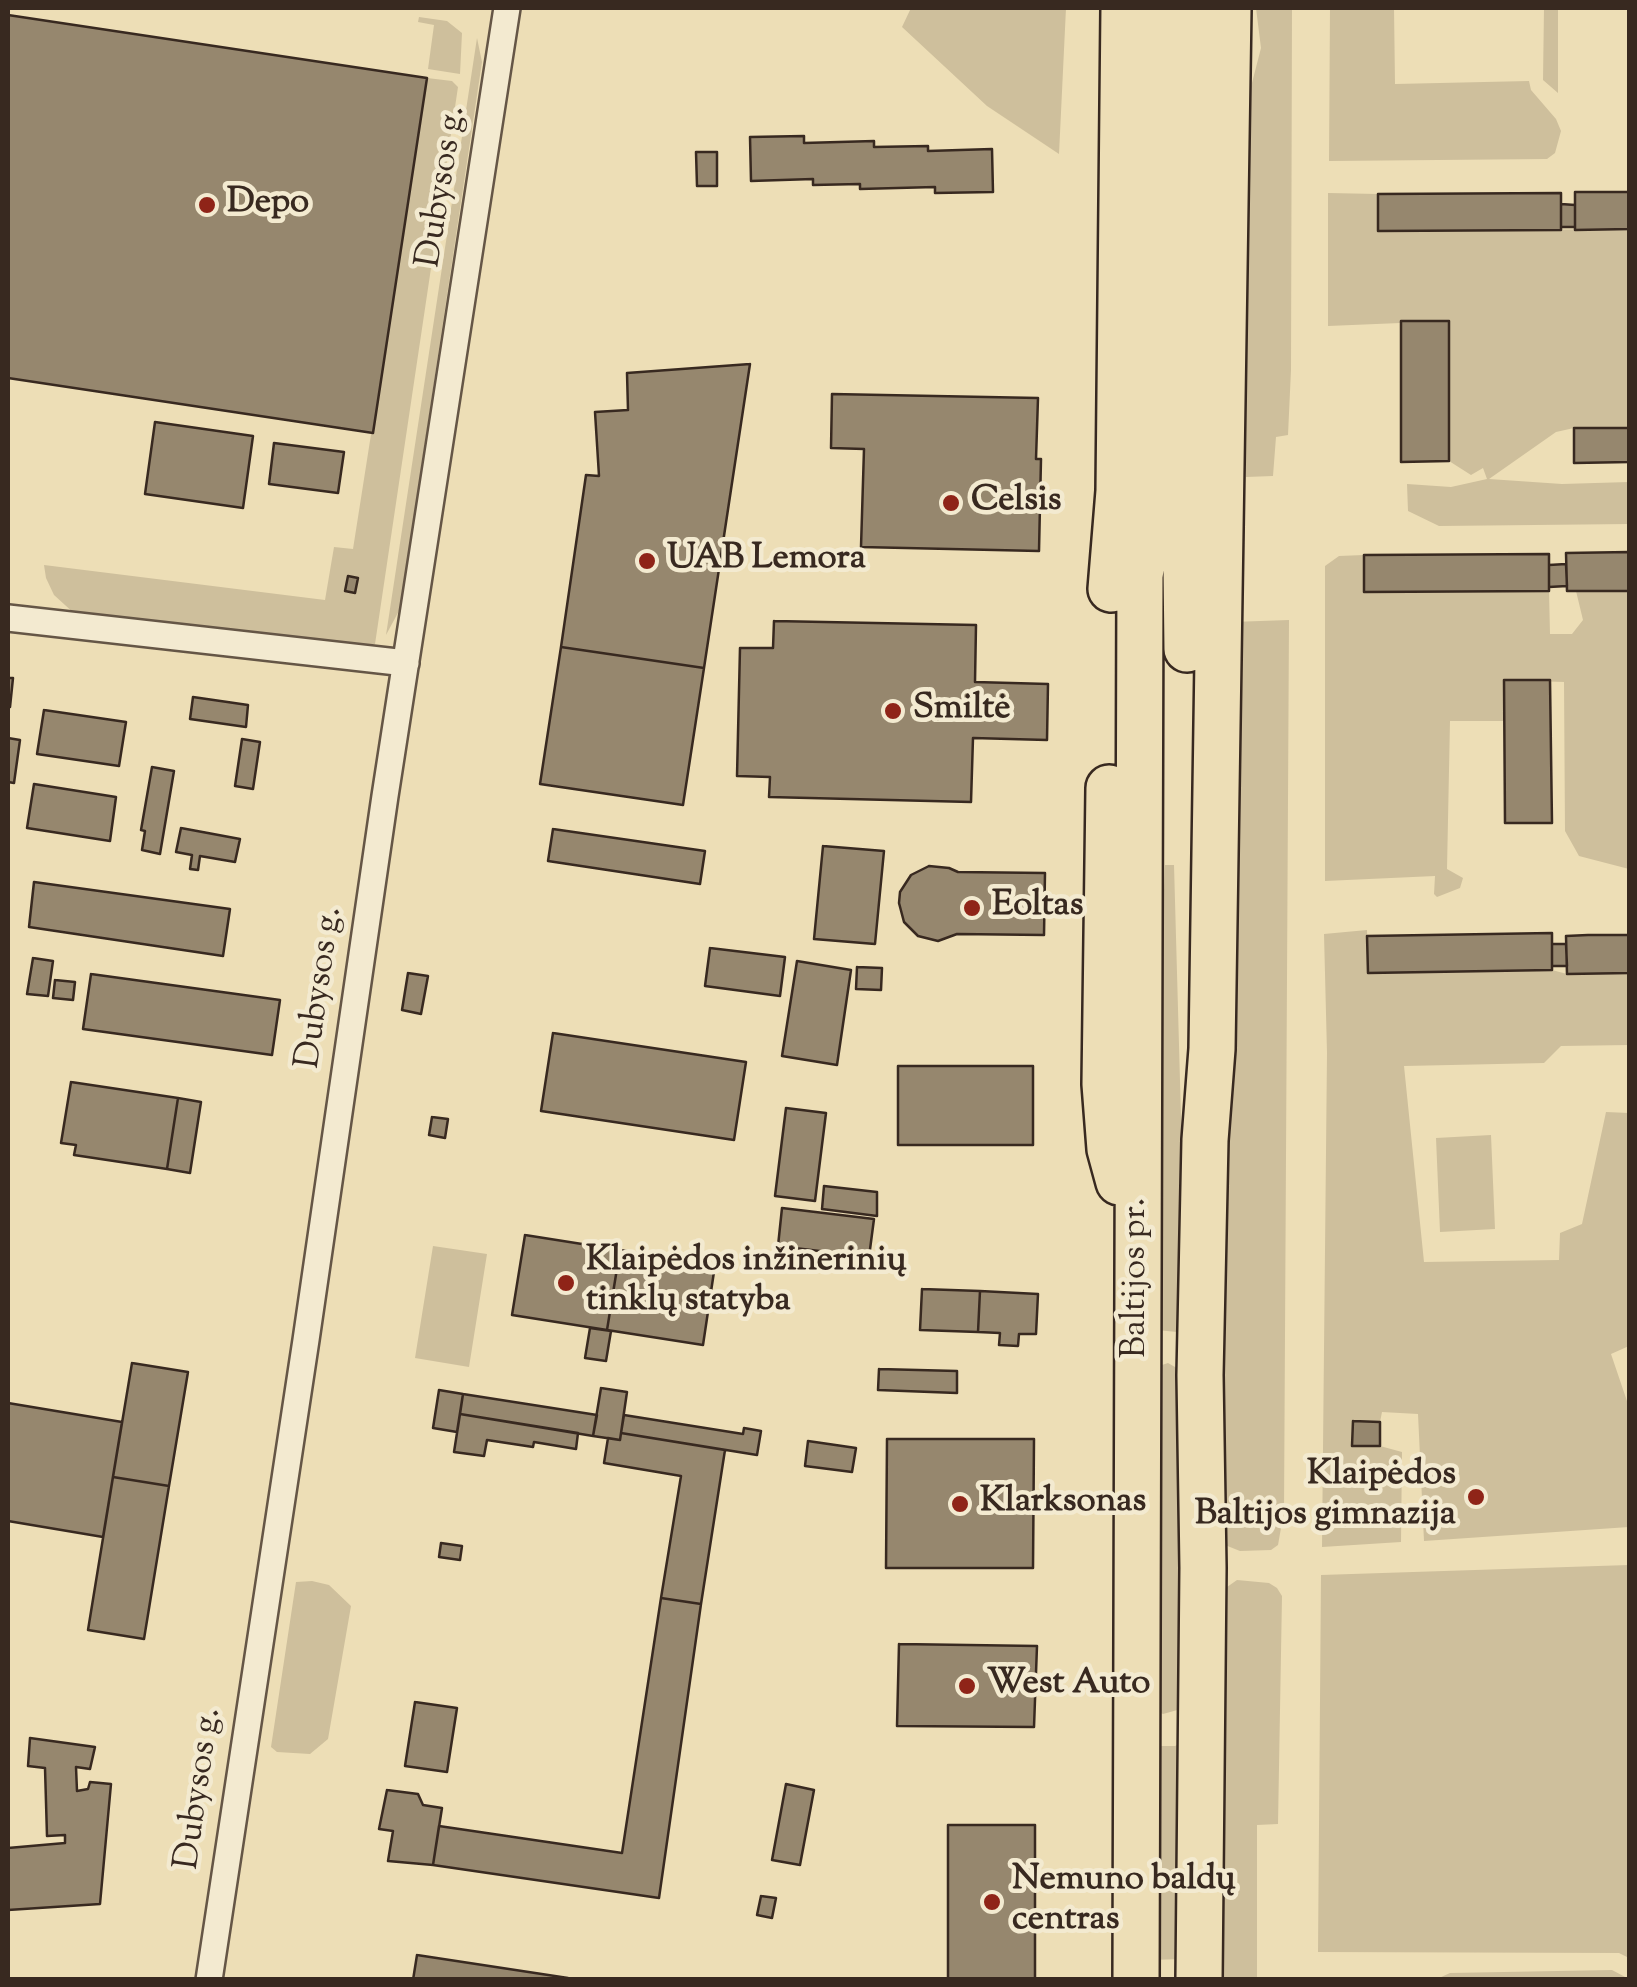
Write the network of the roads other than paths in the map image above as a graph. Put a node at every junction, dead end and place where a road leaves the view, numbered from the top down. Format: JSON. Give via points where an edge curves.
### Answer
{"nodes":[{"id":1,"x":506,"y":8,"type":"edge"},
{"id":2,"x":1124,"y":8,"type":"edge"},
{"id":3,"x":1156,"y":8,"type":"edge"},
{"id":4,"x":1193,"y":8,"type":"edge"},
{"id":5,"x":1228,"y":8,"type":"edge"},
{"id":6,"x":1119,"y":492,"type":"junction"},
{"id":7,"x":1140,"y":576,"type":"junction"},
{"id":8,"x":8,"y":618,"type":"edge"},
{"id":9,"x":406,"y":663,"type":"junction"},
{"id":10,"x":1205,"y":1140,"type":"junction"},
{"id":11,"x":1138,"y":1249,"type":"junction"},
{"id":12,"x":1137,"y":1361,"type":"junction"},
{"id":13,"x":1200,"y":1375,"type":"junction"},
{"id":14,"x":1200,"y":1704,"type":"junction"},
{"id":15,"x":1137,"y":1708,"type":"junction"},
{"id":16,"x":209,"y":1980,"type":"edge"},
{"id":17,"x":1136,"y":1980,"type":"edge"},
{"id":18,"x":1199,"y":1980,"type":"edge"}],
"edges":[{"from":1,"to":9,"type":"street","name":"Dubysos g."},
{"from":2,"to":6,"type":"highway"},
{"from":3,"to":7,"type":"highway","via":[[1153,486]]},
{"from":4,"to":10,"type":"highway","via":[[1185,488],[1194,1044]]},
{"from":5,"to":10,"type":"highway","via":[[1212,1050]]},
{"from":6,"to":7,"type":"highway"},
{"from":6,"to":11,"type":"highway","via":[[1111,572],[1105,1084],[1110,1149]]},
{"from":7,"to":11,"type":"highway","name":"Baltijos pr."},
{"from":8,"to":9,"type":"street"},
{"from":9,"to":16,"type":"street","name":"Dubysos g."},
{"from":10,"to":13,"type":"highway","name":"Baltijos pr."},
{"from":11,"to":12,"type":"highway","name":"Baltijos pr."},
{"from":12,"to":13,"type":"highway","via":[[1167,1348],[1184,1354]]},
{"from":12,"to":15,"type":"highway","name":"Baltijos pr."},
{"from":13,"to":14,"type":"highway","name":"Baltijos pr."},
{"from":14,"to":15,"type":"highway","via":[[1186,1726],[1164,1734],[1148,1727]]},
{"from":14,"to":18,"type":"highway","name":"Baltijos pr."},
{"from":15,"to":17,"type":"highway","name":"Baltijos pr."}]}
